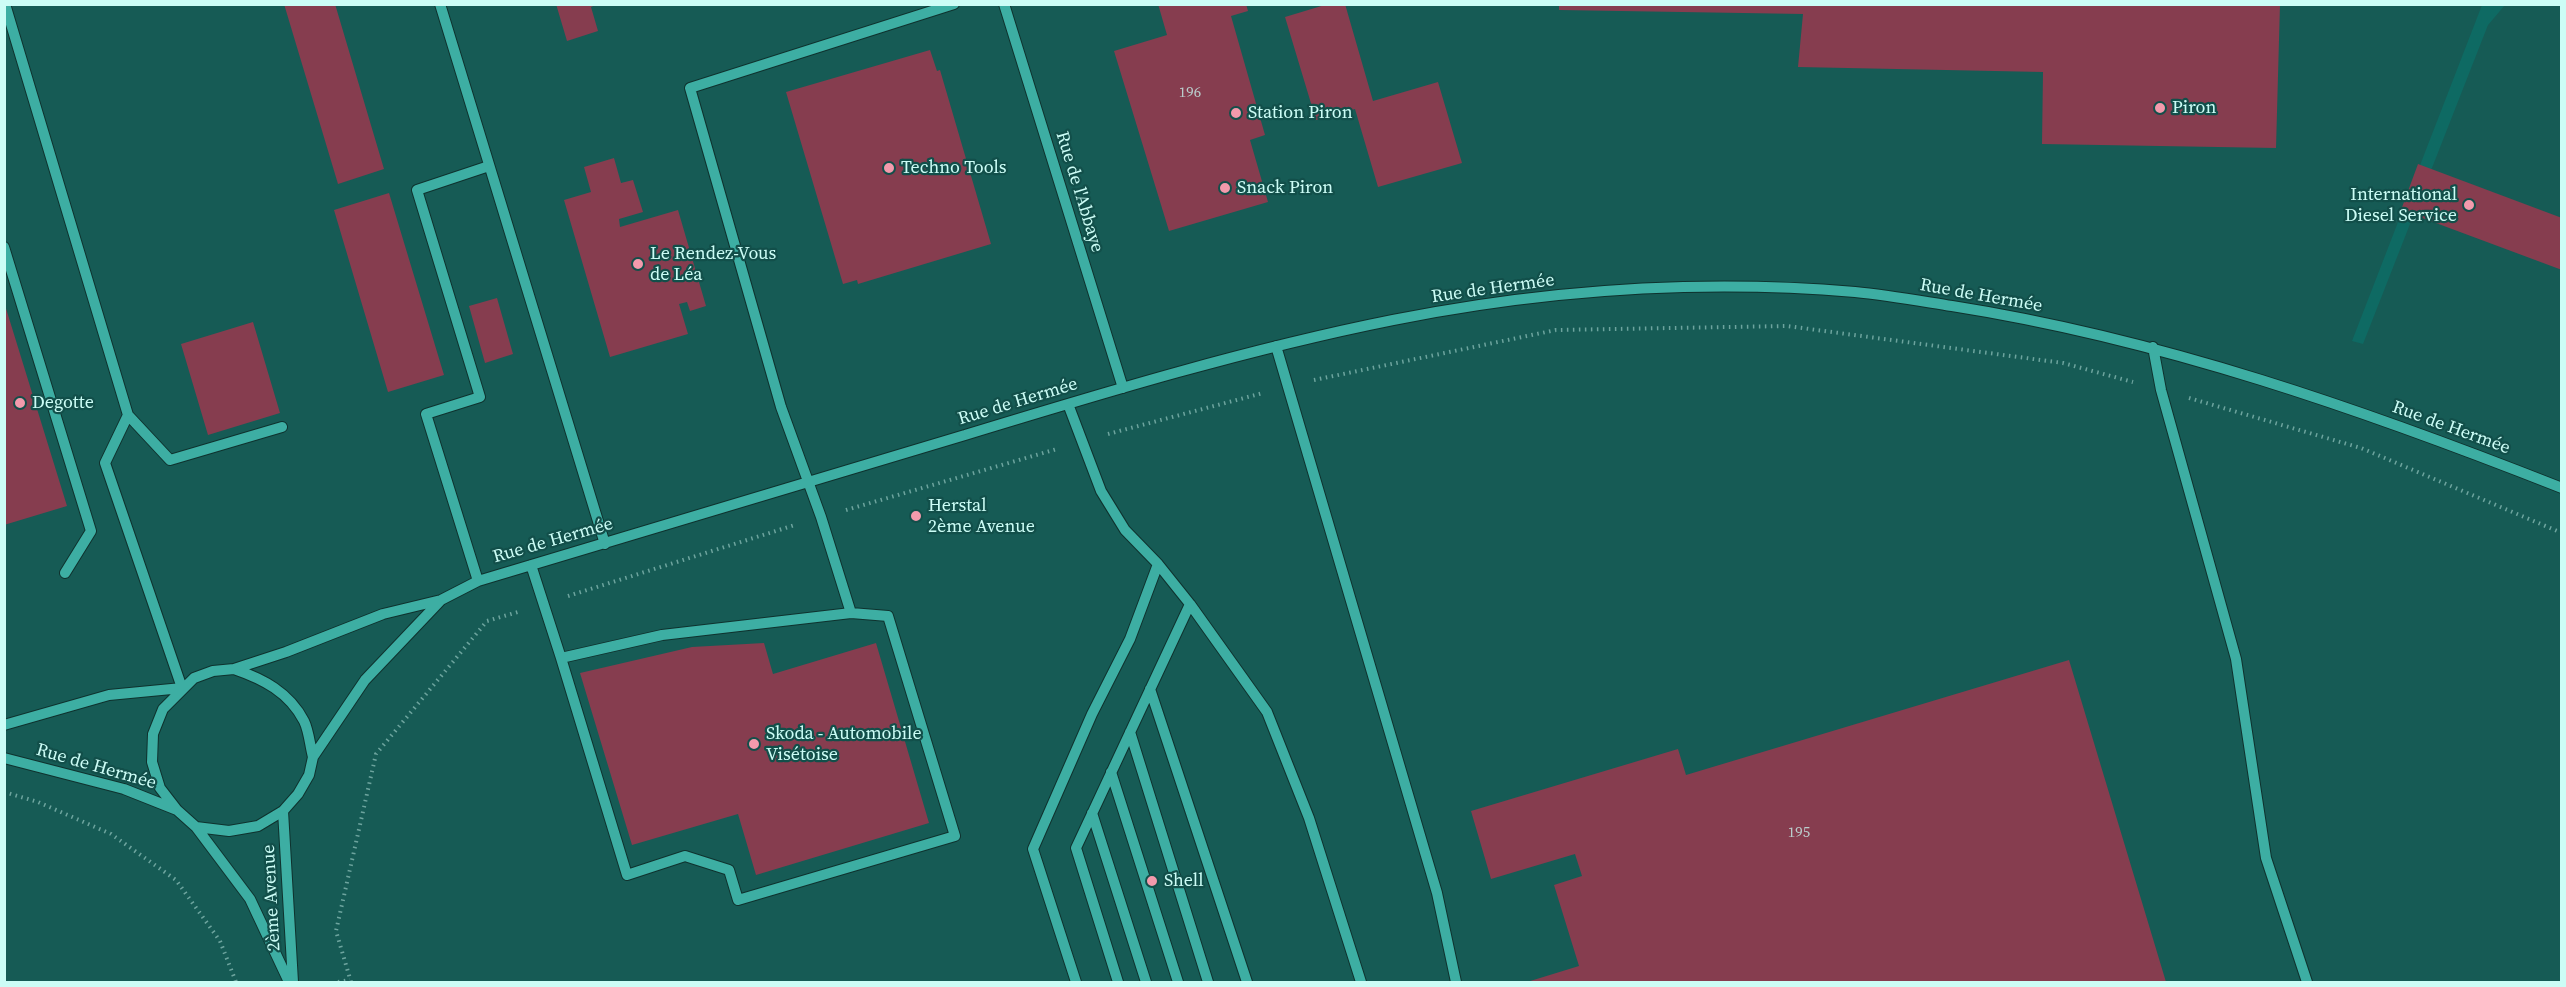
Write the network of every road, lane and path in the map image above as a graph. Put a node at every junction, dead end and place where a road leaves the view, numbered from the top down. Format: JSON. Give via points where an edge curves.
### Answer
{"nodes":[{"id":1,"x":5,"y":4,"type":"edge"},
{"id":2,"x":440,"y":4,"type":"edge"},
{"id":3,"x":954,"y":4,"type":"edge"},
{"id":4,"x":1004,"y":4,"type":"edge"},
{"id":5,"x":489,"y":165,"type":"junction"},
{"id":6,"x":4,"y":247,"type":"edge"},
{"id":7,"x":1276,"y":346,"type":"junction"},
{"id":8,"x":2153,"y":347,"type":"junction"},
{"id":9,"x":1287,"y":386,"type":"junction"},
{"id":10,"x":1123,"y":388,"type":"junction"},
{"id":11,"x":2161,"y":390,"type":"junction"},
{"id":12,"x":1068,"y":404,"type":"junction"},
{"id":13,"x":128,"y":415,"type":"junction"},
{"id":14,"x":282,"y":427,"type":"dead end"},
{"id":15,"x":1083,"y":441,"type":"junction"},
{"id":16,"x":809,"y":482,"type":"junction"},
{"id":17,"x":2562,"y":488,"type":"edge"},
{"id":18,"x":821,"y":517,"type":"junction"},
{"id":19,"x":2562,"y":533,"type":"edge"},
{"id":20,"x":605,"y":544,"type":"junction"},
{"id":21,"x":1158,"y":564,"type":"junction"},
{"id":22,"x":531,"y":565,"type":"junction"},
{"id":23,"x":65,"y":573,"type":"dead end"},
{"id":24,"x":478,"y":581,"type":"junction"},
{"id":25,"x":441,"y":600,"type":"junction"},
{"id":26,"x":543,"y":604,"type":"junction"},
{"id":27,"x":1190,"y":604,"type":"junction"},
{"id":28,"x":851,"y":613,"type":"junction"},
{"id":29,"x":561,"y":658,"type":"junction"},
{"id":30,"x":234,"y":669,"type":"junction"},
{"id":31,"x":182,"y":688,"type":"junction"},
{"id":32,"x":1150,"y":689,"type":"junction"},
{"id":33,"x":4,"y":724,"type":"edge"},
{"id":34,"x":1130,"y":732,"type":"junction"},
{"id":35,"x":313,"y":757,"type":"junction"},
{"id":36,"x":4,"y":758,"type":"edge"},
{"id":37,"x":1111,"y":772,"type":"junction"},
{"id":38,"x":4,"y":792,"type":"edge"},
{"id":39,"x":177,"y":810,"type":"junction"},
{"id":40,"x":283,"y":811,"type":"junction"},
{"id":41,"x":1092,"y":813,"type":"junction"},
{"id":42,"x":196,"y":827,"type":"junction"},
{"id":43,"x":350,"y":981,"type":"edge"},
{"id":44,"x":236,"y":982,"type":"edge"},
{"id":45,"x":291,"y":982,"type":"edge"},
{"id":46,"x":338,"y":982,"type":"edge"},
{"id":47,"x":1076,"y":982,"type":"edge"},
{"id":48,"x":1118,"y":982,"type":"edge"},
{"id":49,"x":1146,"y":982,"type":"edge"},
{"id":50,"x":1178,"y":982,"type":"edge"},
{"id":51,"x":1208,"y":982,"type":"edge"},
{"id":52,"x":1247,"y":982,"type":"edge"},
{"id":53,"x":1361,"y":982,"type":"edge"},
{"id":54,"x":1456,"y":982,"type":"edge"},
{"id":55,"x":2307,"y":982,"type":"edge"}],
"edges":[{"from":1,"to":13,"type":"street"},
{"from":2,"to":5,"type":"street"},
{"from":3,"to":16,"type":"street","via":[[690,88],[781,408]]},
{"from":4,"to":10,"type":"street","name":"Rue de l'Abbaye"},
{"from":5,"to":20,"type":"street"},
{"from":5,"to":24,"type":"street","via":[[417,190],[480,397],[426,414]]},
{"from":6,"to":23,"type":"street","via":[[91,531]]},
{"from":7,"to":8,"type":"street","name":"Rue de Hermée","via":[[1396,319],[1509,302],[1630,288],[1745,286],[1859,292],[2006,315]]},
{"from":7,"to":9,"type":"street"},
{"from":7,"to":10,"type":"street","name":"Rue de Hermée"},
{"from":8,"to":11,"type":"street"},
{"from":8,"to":17,"type":"street","name":"Rue de Hermée","via":[[2420,433]]},
{"from":9,"to":11,"type":"path","via":[[1556,330],[1787,326],[2063,363]]},
{"from":9,"to":15,"type":"path"},
{"from":9,"to":54,"type":"street","via":[[1437,893]]},
{"from":10,"to":12,"type":"street","name":"Rue de Hermée"},
{"from":11,"to":19,"type":"path","via":[[2361,448]]},
{"from":11,"to":55,"type":"street","via":[[2236,659],[2266,858]]},
{"from":12,"to":15,"type":"street"},
{"from":12,"to":16,"type":"street","name":"Rue de Hermée"},
{"from":13,"to":14,"type":"street","via":[[170,460]]},
{"from":13,"to":31,"type":"street","via":[[105,463]]},
{"from":15,"to":18,"type":"path"},
{"from":15,"to":21,"type":"street","via":[[1101,491],[1125,530]]},
{"from":16,"to":18,"type":"street"},
{"from":16,"to":20,"type":"street","name":"Rue de Hermée"},
{"from":18,"to":26,"type":"path"},
{"from":18,"to":28,"type":"street"},
{"from":20,"to":22,"type":"street","name":"Rue de Hermée"},
{"from":21,"to":27,"type":"street"},
{"from":21,"to":47,"type":"street","via":[[1130,639],[1092,714],[1033,849]]},
{"from":22,"to":24,"type":"street","name":"Rue de Hermée"},
{"from":22,"to":26,"type":"street"},
{"from":24,"to":25,"type":"street","name":"Rue de Hermée"},
{"from":25,"to":30,"type":"street","name":"Rue de Hermée","via":[[383,614]]},
{"from":25,"to":35,"type":"street","name":"Rue de Hermée","via":[[365,680]]},
{"from":26,"to":29,"type":"street"},
{"from":26,"to":43,"type":"path","via":[[487,621],[376,754],[336,931]]},
{"from":27,"to":32,"type":"street"},
{"from":27,"to":53,"type":"street","via":[[1267,712],[1309,818]]},
{"from":28,"to":29,"type":"street","via":[[662,635]]},
{"from":28,"to":29,"type":"street","via":[[888,616],[955,836],[738,900],[729,870],[685,856],[627,874]]},
{"from":30,"to":31,"type":"street","name":"Rue de Hermée","via":[[213,671]]},
{"from":30,"to":35,"type":"street","name":"Rue de Hermée","via":[[262,679],[286,696],[304,722]]},
{"from":31,"to":33,"type":"street","name":"Rue de Hermée","via":[[109,695]]},
{"from":31,"to":39,"type":"street","name":"Rue de Hermée","via":[[163,709],[153,734],[152,762],[160,788]]},
{"from":32,"to":34,"type":"street"},
{"from":32,"to":52,"type":"street"},
{"from":34,"to":37,"type":"street"},
{"from":34,"to":51,"type":"street"},
{"from":35,"to":40,"type":"street","name":"Rue de Hermée","via":[[309,775]]},
{"from":36,"to":39,"type":"street","name":"Rue de Hermée","via":[[124,789]]},
{"from":37,"to":41,"type":"street"},
{"from":37,"to":50,"type":"street"},
{"from":38,"to":44,"type":"path","via":[[38,802],[111,834],[176,880],[220,941]]},
{"from":39,"to":42,"type":"street","name":"Rue de Hermée"},
{"from":40,"to":42,"type":"street","name":"Rue de Hermée","via":[[258,826],[229,831]]},
{"from":40,"to":45,"type":"street","name":"2ème Avenue"},
{"from":41,"to":48,"type":"street","via":[[1076,848]]},
{"from":41,"to":49,"type":"street"},
{"from":42,"to":45,"type":"street","name":"2ème Avenue","via":[[250,899]]},
{"from":43,"to":46,"type":"path"}]}
